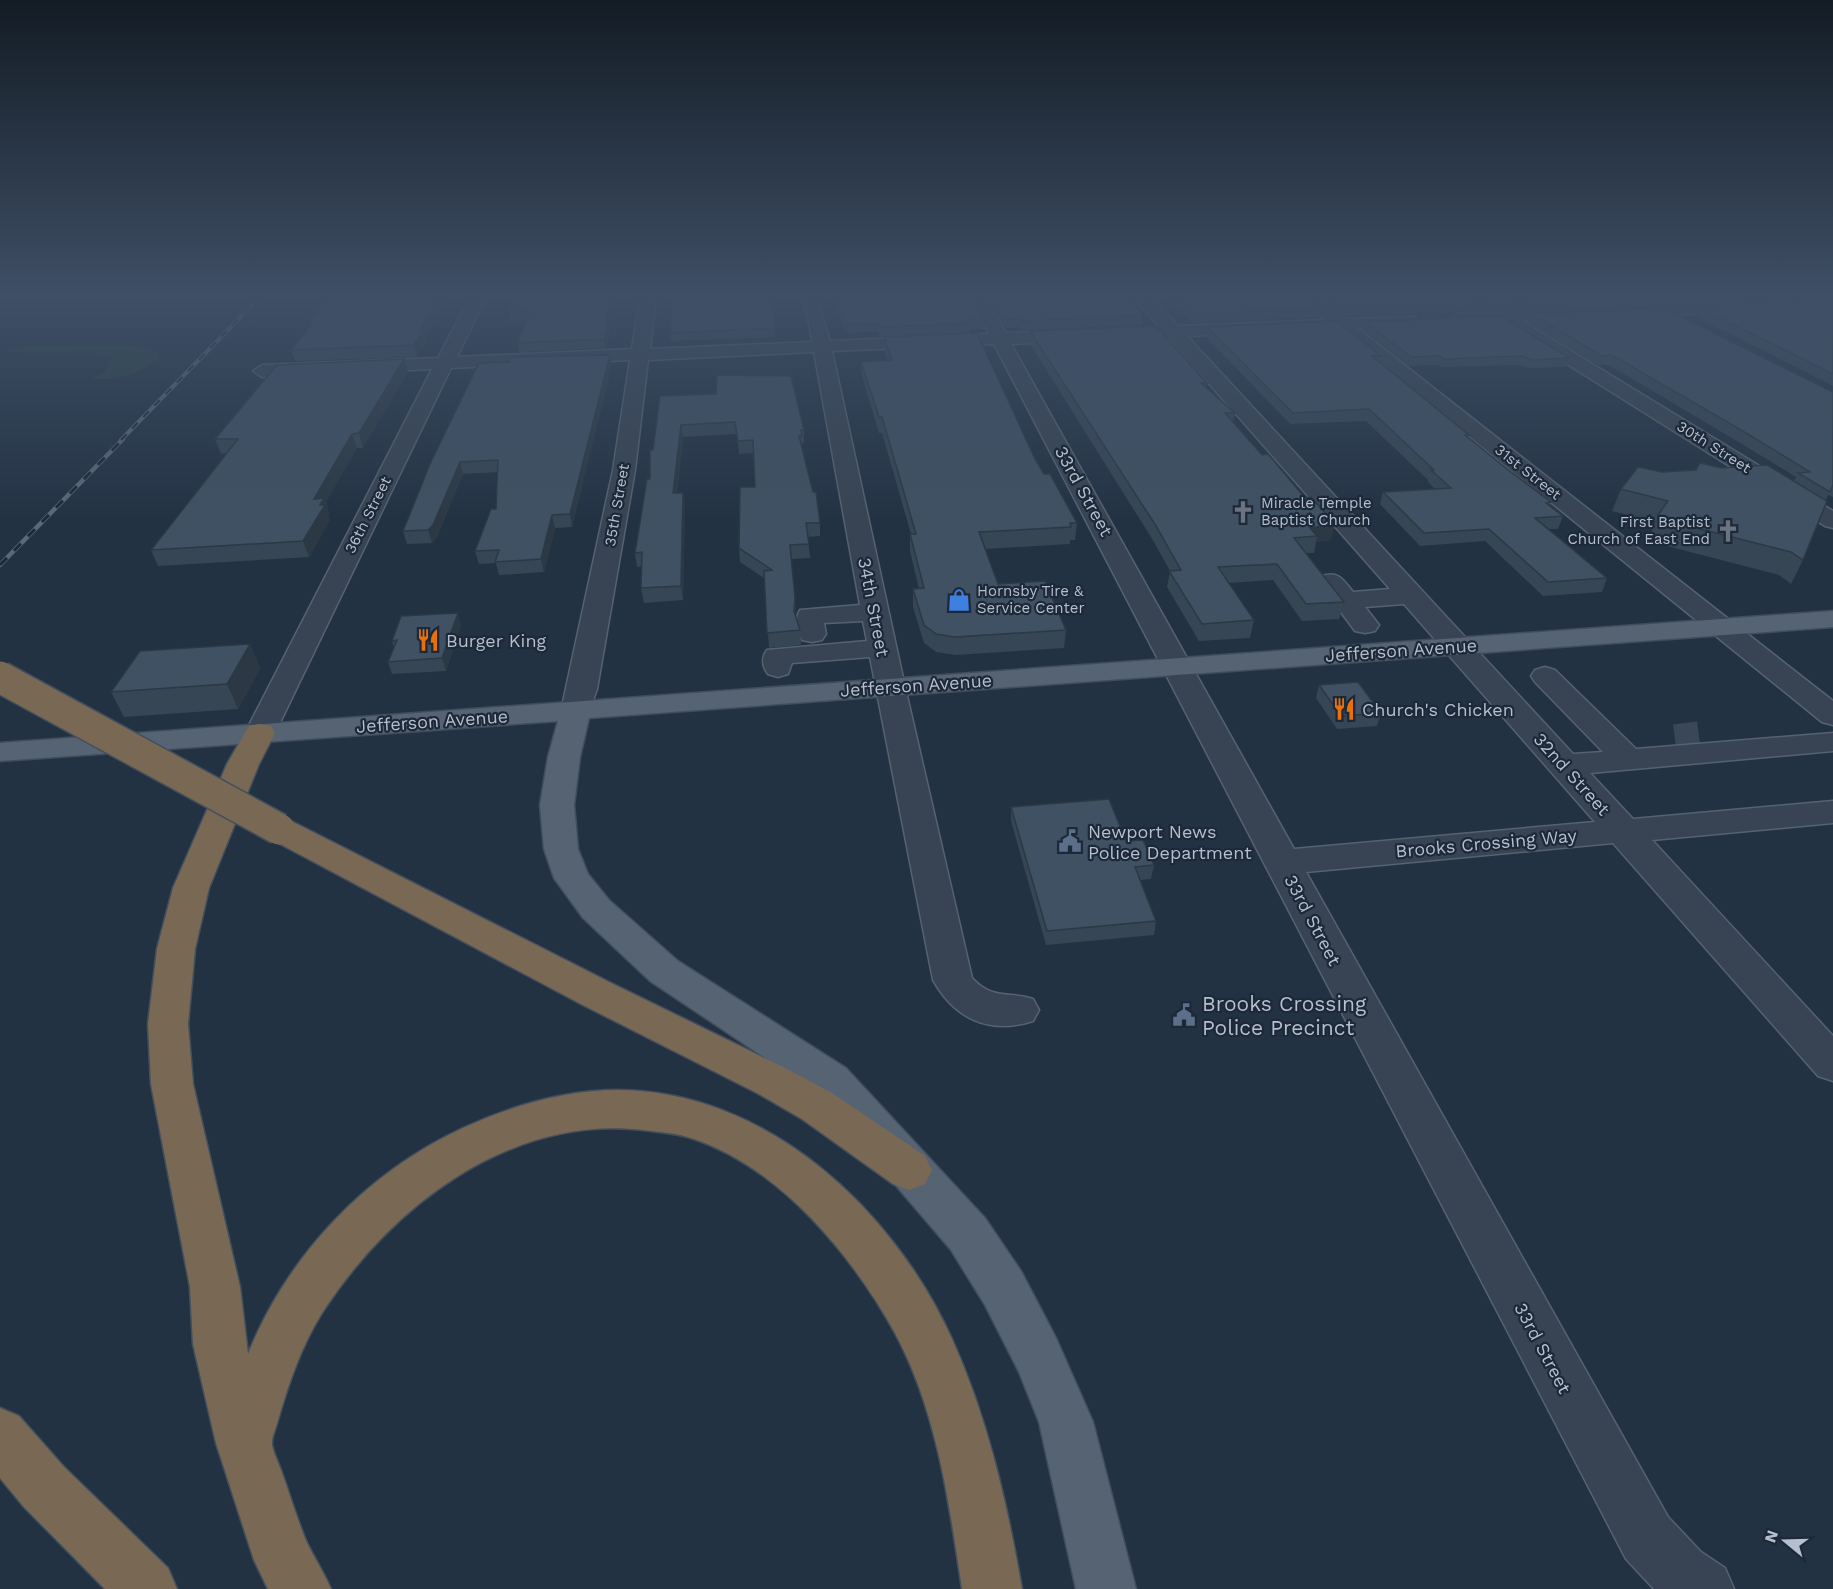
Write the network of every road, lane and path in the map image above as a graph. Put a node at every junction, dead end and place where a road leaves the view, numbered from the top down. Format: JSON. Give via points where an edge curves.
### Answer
{"nodes":[{"id":1,"x":441,"y":371,"type":"edge"},
{"id":2,"x":638,"y":371,"type":"edge"},
{"id":3,"x":827,"y":371,"type":"edge"},
{"id":4,"x":1018,"y":371,"type":"edge"},
{"id":5,"x":1209,"y":371,"type":"edge"},
{"id":6,"x":1400,"y":371,"type":"edge"},
{"id":7,"x":1593,"y":371,"type":"edge"},
{"id":8,"x":1833,"y":521,"type":"edge"},
{"id":9,"x":1412,"y":596,"type":"junction"},
{"id":10,"x":875,"y":612,"type":"junction"},
{"id":11,"x":1833,"y":619,"type":"edge"},
{"id":12,"x":1365,"y":625,"type":"dead end"},
{"id":13,"x":1723,"y":627,"type":"junction"},
{"id":14,"x":820,"y":646,"type":"junction"},
{"id":15,"x":1457,"y":647,"type":"junction"},
{"id":16,"x":882,"y":648,"type":"junction"},
{"id":17,"x":1181,"y":666,"type":"junction"},
{"id":18,"x":1545,"y":676,"type":"dead end"},
{"id":19,"x":0,"y":677,"type":"edge"},
{"id":20,"x":778,"y":682,"type":"junction"},
{"id":21,"x":890,"y":687,"type":"junction"},
{"id":22,"x":576,"y":711,"type":"junction"},
{"id":23,"x":1833,"y":716,"type":"edge"},
{"id":24,"x":260,"y":733,"type":"junction"},
{"id":25,"x":1833,"y":742,"type":"edge"},
{"id":26,"x":0,"y":752,"type":"edge"},
{"id":27,"x":1628,"y":759,"type":"junction"},
{"id":28,"x":1564,"y":765,"type":"junction"},
{"id":29,"x":1833,"y":812,"type":"edge"},
{"id":30,"x":1623,"y":831,"type":"junction"},
{"id":31,"x":1282,"y":862,"type":"junction"},
{"id":32,"x":1019,"y":1010,"type":"dead end"},
{"id":33,"x":1833,"y":1064,"type":"edge"},
{"id":34,"x":909,"y":1170,"type":"junction"},
{"id":35,"x":0,"y":1435,"type":"edge"},
{"id":36,"x":244,"y":1443,"type":"junction"},
{"id":37,"x":147,"y":1589,"type":"edge"},
{"id":38,"x":301,"y":1589,"type":"edge"},
{"id":39,"x":992,"y":1589,"type":"edge"},
{"id":40,"x":1106,"y":1589,"type":"edge"},
{"id":41,"x":1704,"y":1589,"type":"edge"}],
"edges":[{"from":1,"to":24,"type":"street","name":"36th Street"},
{"from":2,"to":22,"type":"street","name":"35th Street","via":[[624,470]]},
{"from":3,"to":10,"type":"street","name":"34th Street"},
{"from":4,"to":17,"type":"street","name":"33rd Street"},
{"from":5,"to":9,"type":"street","name":"32nd Street"},
{"from":6,"to":13,"type":"street","name":"31st Street"},
{"from":7,"to":8,"type":"street","name":"30th Street"},
{"from":9,"to":12,"type":"street","via":[[1338,591]]},
{"from":9,"to":15,"type":"street","name":"32nd Street"},
{"from":10,"to":14,"type":"street","via":[[835,615]]},
{"from":10,"to":16,"type":"street","name":"34th Street"},
{"from":11,"to":13,"type":"main road","name":"Jefferson Avenue"},
{"from":13,"to":15,"type":"main road","name":"Jefferson Avenue"},
{"from":13,"to":23,"type":"street","name":"31st Street"},
{"from":14,"to":16,"type":"street"},
{"from":14,"to":20,"type":"street","via":[[815,664]]},
{"from":15,"to":17,"type":"main road","name":"Jefferson Avenue"},
{"from":15,"to":28,"type":"street","name":"32nd Street"},
{"from":16,"to":21,"type":"street","name":"34th Street"},
{"from":17,"to":21,"type":"main road","name":"Jefferson Avenue"},
{"from":17,"to":31,"type":"street","name":"33rd Street"},
{"from":18,"to":27,"type":"street"},
{"from":19,"to":34,"type":"highway","bridge":true,"via":[[279,829],[774,1082],[818,1106]]},
{"from":20,"to":21,"type":"main road","name":"Jefferson Avenue"},
{"from":20,"to":22,"type":"main road","name":"Jefferson Avenue"},
{"from":21,"to":32,"type":"street","name":"34th Street","via":[[953,980],[960,993],[983,1008]]},
{"from":22,"to":24,"type":"main road","name":"Jefferson Avenue"},
{"from":22,"to":34,"type":"main road","via":[[557,805],[561,849],[572,878],[596,909],[664,971],[831,1080]]},
{"from":24,"to":26,"type":"main road","name":"Jefferson Avenue"},
{"from":24,"to":36,"type":"highway","via":[[191,888],[176,949],[168,1024],[172,1083],[215,1287],[219,1344]]},
{"from":25,"to":27,"type":"street","via":[[1748,749],[1680,744]]},
{"from":27,"to":28,"type":"street"},
{"from":28,"to":30,"type":"street","name":"32nd Street"},
{"from":29,"to":30,"type":"street","name":"Brooks Crossing Way"},
{"from":30,"to":31,"type":"street","name":"Brooks Crossing Way"},
{"from":30,"to":33,"type":"street","name":"32nd Street"},
{"from":31,"to":41,"type":"street","name":"33rd Street","via":[[1647,1538],[1680,1573]]},
{"from":34,"to":40,"type":"main road","via":[[968,1234],[1003,1288],[1038,1356],[1066,1422]]},
{"from":35,"to":37,"type":"highway","via":[[44,1487]]},
{"from":36,"to":38,"type":"highway","via":[[284,1560]]},
{"from":36,"to":39,"type":"highway","via":[[270,1362],[290,1319],[366,1219],[406,1183],[462,1150],[519,1124],[550,1116],[606,1108],[680,1115],[745,1142],[780,1164],[817,1194],[891,1279],[927,1340],[954,1406],[975,1486]]}]}
